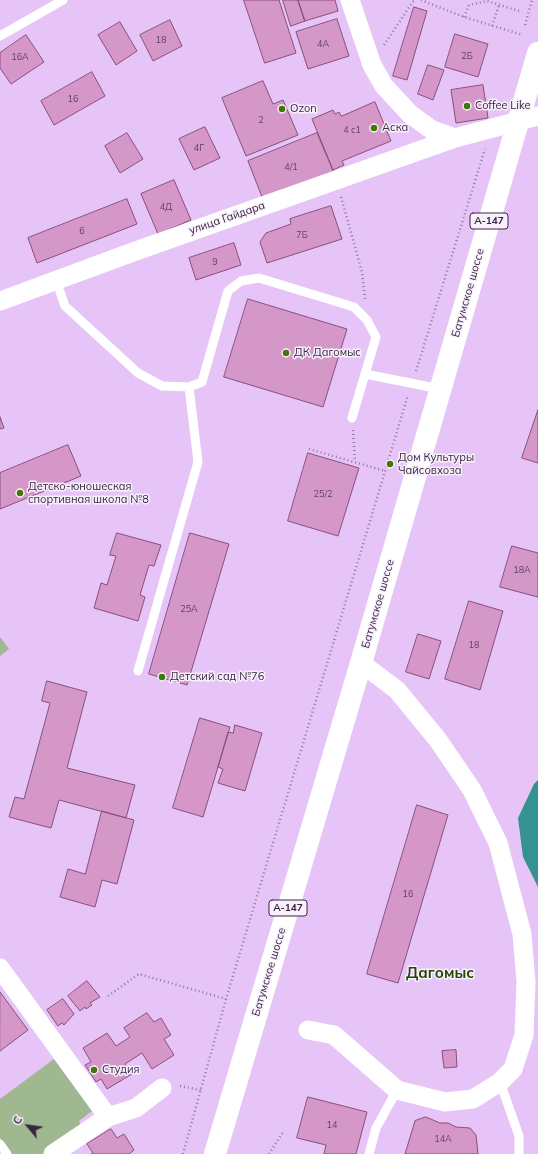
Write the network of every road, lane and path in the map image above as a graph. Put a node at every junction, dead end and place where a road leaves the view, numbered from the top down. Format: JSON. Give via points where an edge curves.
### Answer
{"nodes":[{"id":1,"x":63,"y":0,"type":"edge"},
{"id":2,"x":350,"y":0,"type":"edge"},
{"id":3,"x":414,"y":0,"type":"edge"},
{"id":4,"x":421,"y":0,"type":"edge"},
{"id":5,"x":532,"y":0,"type":"edge"},
{"id":6,"x":499,"y":5,"type":"junction"},
{"id":7,"x":522,"y":12,"type":"dead end"},
{"id":8,"x":464,"y":17,"type":"junction"},
{"id":9,"x":525,"y":25,"type":"dead end"},
{"id":10,"x":492,"y":26,"type":"junction"},
{"id":11,"x":523,"y":35,"type":"dead end"},
{"id":12,"x":0,"y":36,"type":"edge"},
{"id":13,"x":381,"y":50,"type":"dead end"},
{"id":14,"x":538,"y":53,"type":"edge"},
{"id":15,"x":528,"y":118,"type":"edge"},
{"id":16,"x":454,"y":138,"type":"junction"},
{"id":17,"x":486,"y":145,"type":"dead end"},
{"id":18,"x":339,"y":193,"type":"dead end"},
{"id":19,"x":56,"y":280,"type":"junction"},
{"id":20,"x":0,"y":301,"type":"edge"},
{"id":21,"x":367,"y":320,"type":"junction"},
{"id":22,"x":365,"y":374,"type":"junction"},
{"id":23,"x":412,"y":383,"type":"junction"},
{"id":24,"x":189,"y":388,"type":"junction"},
{"id":25,"x":441,"y":389,"type":"junction"},
{"id":26,"x":352,"y":418,"type":"joint"},
{"id":27,"x":309,"y":449,"type":"dead end"},
{"id":28,"x":355,"y":462,"type":"junction"},
{"id":29,"x":385,"y":471,"type":"junction"},
{"id":30,"x":361,"y":663,"type":"junction"},
{"id":31,"x":138,"y":671,"type":"dead end"},
{"id":32,"x":0,"y":968,"type":"edge"},
{"id":33,"x":108,"y":996,"type":"dead end"},
{"id":34,"x":226,"y":999,"type":"junction"},
{"id":35,"x":308,"y":1030,"type":"dead end"},
{"id":36,"x":500,"y":1082,"type":"junction"},
{"id":37,"x":162,"y":1088,"type":"dead end"},
{"id":38,"x":397,"y":1090,"type":"junction"},
{"id":39,"x":108,"y":1117,"type":"junction"},
{"id":40,"x":283,"y":1132,"type":"dead end"},
{"id":41,"x":0,"y":1144,"type":"edge"},
{"id":42,"x":7,"y":1154,"type":"edge"},
{"id":43,"x":54,"y":1154,"type":"edge"},
{"id":44,"x":183,"y":1154,"type":"edge"},
{"id":45,"x":215,"y":1154,"type":"edge"},
{"id":46,"x":269,"y":1154,"type":"edge"},
{"id":47,"x":369,"y":1154,"type":"edge"},
{"id":48,"x":519,"y":1154,"type":"edge"}],
"edges":[{"from":1,"to":12,"type":"lane"},
{"from":2,"to":16,"type":"street","via":[[372,65],[384,86],[410,114],[432,130]]},
{"from":3,"to":13,"type":"path"},
{"from":4,"to":8,"type":"path"},
{"from":5,"to":9,"type":"path"},
{"from":6,"to":7,"type":"path"},
{"from":6,"to":8,"type":"path","via":[[486,1],[469,5]]},
{"from":6,"to":10,"type":"path"},
{"from":8,"to":10,"type":"path"},
{"from":10,"to":11,"type":"path"},
{"from":14,"to":15,"type":"highway","name":"Батумское шоссе","number":"А-147"},
{"from":15,"to":16,"type":"street","name":"улица Гайдара"},
{"from":15,"to":25,"type":"highway","name":"Батумское шоссе","number":"А-147"},
{"from":16,"to":19,"type":"street","name":"улица Гайдара"},
{"from":17,"to":23,"type":"path"},
{"from":18,"to":21,"type":"path","via":[[362,272]]},
{"from":19,"to":20,"type":"street","name":"улица Гайдара"},
{"from":19,"to":24,"type":"lane","via":[[65,306],[138,373],[162,386]]},
{"from":21,"to":22,"type":"lane","via":[[376,337]]},
{"from":21,"to":24,"type":"lane","via":[[354,307],[258,278],[241,281],[228,291],[202,382]]},
{"from":22,"to":23,"type":"lane"},
{"from":22,"to":26,"type":"lane"},
{"from":23,"to":25,"type":"lane"},
{"from":23,"to":29,"type":"path"},
{"from":24,"to":31,"type":"lane","via":[[198,462]]},
{"from":25,"to":30,"type":"highway","name":"Батумское шоссе","number":"А-147"},
{"from":26,"to":28,"type":"path"},
{"from":27,"to":28,"type":"path"},
{"from":28,"to":29,"type":"path"},
{"from":29,"to":34,"type":"path"},
{"from":30,"to":36,"type":"street","via":[[397,690],[438,740],[472,790],[498,843],[522,934],[526,982],[524,1035],[514,1069]]},
{"from":30,"to":45,"type":"highway","name":"Батумское шоссе","number":"А-147"},
{"from":32,"to":39,"type":"street"},
{"from":33,"to":34,"type":"path","via":[[139,974]]},
{"from":34,"to":44,"type":"path"},
{"from":35,"to":38,"type":"street","via":[[334,1035]]},
{"from":36,"to":38,"type":"street","via":[[473,1099],[445,1102]]},
{"from":36,"to":48,"type":"lane","via":[[519,1136]]},
{"from":37,"to":39,"type":"street","via":[[136,1108]]},
{"from":38,"to":47,"type":"lane","via":[[376,1128]]},
{"from":39,"to":43,"type":"street"},
{"from":40,"to":46,"type":"path"},
{"from":41,"to":42,"type":"lane"}]}
